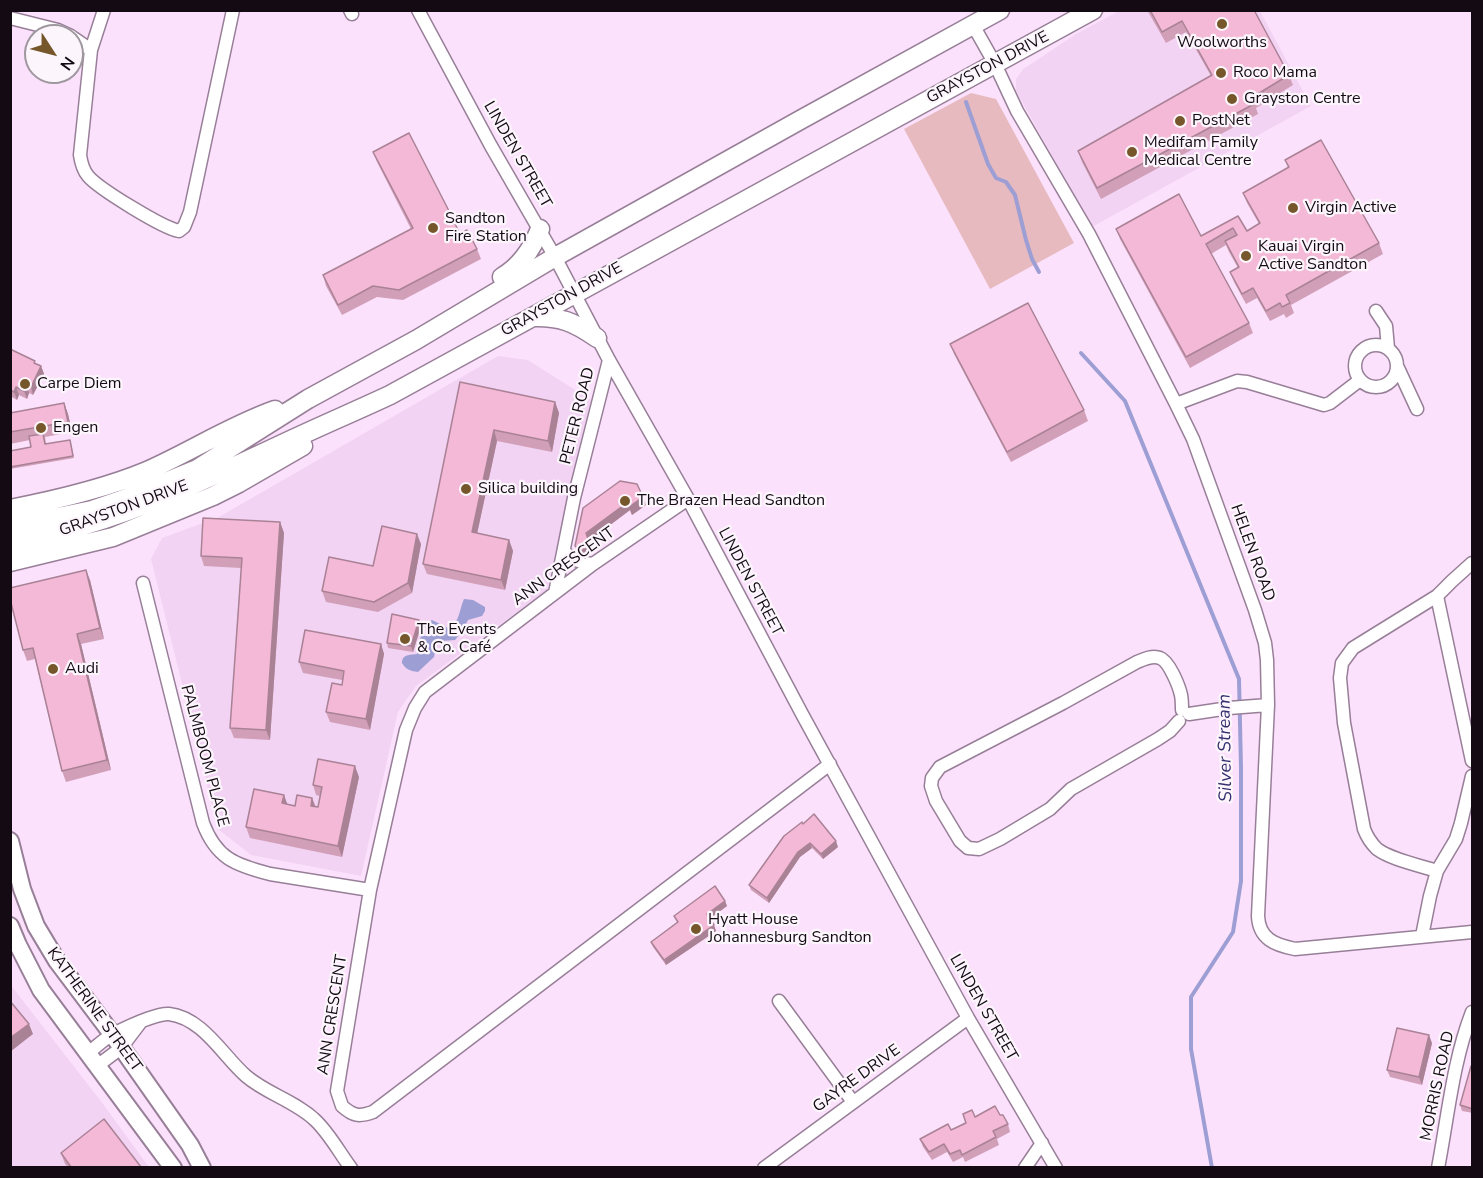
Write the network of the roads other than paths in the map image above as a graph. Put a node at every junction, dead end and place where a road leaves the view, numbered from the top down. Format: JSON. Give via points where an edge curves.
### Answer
{"nodes":[{"id":1,"x":104,"y":10,"type":"edge"},
{"id":2,"x":233,"y":10,"type":"edge"},
{"id":3,"x":418,"y":10,"type":"edge"},
{"id":4,"x":1000,"y":10,"type":"edge"},
{"id":5,"x":1093,"y":10,"type":"edge"},
{"id":6,"x":10,"y":18,"type":"edge"},
{"id":7,"x":34,"y":24,"type":"edge"},
{"id":8,"x":973,"y":26,"type":"junction"},
{"id":9,"x":84,"y":45,"type":"edge"},
{"id":10,"x":91,"y":50,"type":"junction"},
{"id":11,"x":994,"y":64,"type":"junction"},
{"id":12,"x":540,"y":229,"type":"junction"},
{"id":13,"x":555,"y":257,"type":"junction"},
{"id":14,"x":574,"y":294,"type":"junction"},
{"id":15,"x":1376,"y":311,"type":"dead end"},
{"id":16,"x":531,"y":317,"type":"junction"},
{"id":17,"x":597,"y":338,"type":"junction"},
{"id":18,"x":416,"y":340,"type":"junction"},
{"id":19,"x":1388,"y":348,"type":"junction"},
{"id":20,"x":609,"y":360,"type":"junction"},
{"id":21,"x":1398,"y":368,"type":"junction"},
{"id":22,"x":1360,"y":380,"type":"junction"},
{"id":23,"x":390,"y":395,"type":"junction"},
{"id":24,"x":308,"y":399,"type":"junction"},
{"id":25,"x":1176,"y":404,"type":"junction"},
{"id":26,"x":1417,"y":409,"type":"dead end"},
{"id":27,"x":688,"y":500,"type":"junction"},
{"id":28,"x":11,"y":509,"type":"edge"},
{"id":29,"x":10,"y":528,"type":"edge"},
{"id":30,"x":564,"y":550,"type":"junction"},
{"id":31,"x":11,"y":557,"type":"edge"},
{"id":32,"x":1473,"y":563,"type":"edge"},
{"id":33,"x":593,"y":564,"type":"junction"},
{"id":34,"x":142,"y":583,"type":"dead end"},
{"id":35,"x":555,"y":593,"type":"junction"},
{"id":36,"x":1437,"y":596,"type":"junction"},
{"id":37,"x":1268,"y":705,"type":"junction"},
{"id":38,"x":1183,"y":715,"type":"junction"},
{"id":39,"x":1473,"y":761,"type":"edge"},
{"id":40,"x":830,"y":764,"type":"junction"},
{"id":41,"x":1473,"y":776,"type":"edge"},
{"id":42,"x":10,"y":841,"type":"edge"},
{"id":43,"x":1437,"y":871,"type":"junction"},
{"id":44,"x":370,"y":890,"type":"junction"},
{"id":45,"x":10,"y":926,"type":"edge"},
{"id":46,"x":1473,"y":932,"type":"edge"},
{"id":47,"x":1422,"y":936,"type":"junction"},
{"id":48,"x":779,"y":1001,"type":"dead end"},
{"id":49,"x":1473,"y":1012,"type":"edge"},
{"id":50,"x":968,"y":1018,"type":"junction"},
{"id":51,"x":117,"y":1041,"type":"junction"},
{"id":52,"x":93,"y":1060,"type":"junction"},
{"id":53,"x":853,"y":1102,"type":"junction"},
{"id":54,"x":1042,"y":1143,"type":"junction"},
{"id":55,"x":173,"y":1167,"type":"edge"},
{"id":56,"x":202,"y":1167,"type":"edge"},
{"id":57,"x":351,"y":1167,"type":"edge"},
{"id":58,"x":764,"y":1167,"type":"edge"},
{"id":59,"x":1025,"y":1167,"type":"edge"},
{"id":60,"x":1056,"y":1167,"type":"edge"},
{"id":61,"x":1439,"y":1167,"type":"edge"}],
"edges":[{"from":1,"to":10,"type":"street"},
{"from":2,"to":10,"type":"street","via":[[190,212],[179,231],[133,208],[85,172],[80,155]]},
{"from":3,"to":12,"type":"street","name":"LINDEN STREET"},
{"from":4,"to":8,"type":"main road","name":"GRAYSTON DRIVE"},
{"from":5,"to":11,"type":"main road","name":"GRAYSTON DRIVE"},
{"from":6,"to":7,"type":"street"},
{"from":8,"to":11,"type":"street","name":"HELEN ROAD"},
{"from":8,"to":13,"type":"main road","name":"GRAYSTON DRIVE"},
{"from":9,"to":10,"type":"street"},
{"from":11,"to":14,"type":"main road","name":"GRAYSTON DRIVE"},
{"from":11,"to":25,"type":"street","name":"HELEN ROAD","via":[[1089,234]]},
{"from":12,"to":13,"type":"street","name":"LINDEN STREET"},
{"from":12,"to":18,"type":"main road","via":[[534,245],[510,273],[464,302]]},
{"from":13,"to":14,"type":"street","name":"LINDEN STREET"},
{"from":13,"to":18,"type":"main road","name":"GRAYSTON DRIVE"},
{"from":14,"to":16,"type":"main road","name":"GRAYSTON DRIVE"},
{"from":14,"to":17,"type":"street","name":"LINDEN STREET"},
{"from":15,"to":19,"type":"street","via":[[1386,326]]},
{"from":16,"to":17,"type":"main road","via":[[566,320]]},
{"from":16,"to":23,"type":"main road","name":"GRAYSTON DRIVE"},
{"from":17,"to":20,"type":"street","name":"LINDEN STREET"},
{"from":18,"to":24,"type":"main road","name":"GRAYSTON DRIVE"},
{"from":19,"to":21,"type":"street","via":[[1397,359]]},
{"from":19,"to":22,"type":"street","via":[[1376,344],[1360,352],[1355,370]]},
{"from":20,"to":27,"type":"street","name":"LINDEN STREET"},
{"from":20,"to":30,"type":"street","name":"PETER ROAD"},
{"from":21,"to":22,"type":"street","via":[[1382,387]]},
{"from":21,"to":26,"type":"street"},
{"from":22,"to":25,"type":"street","via":[[1324,405],[1247,381],[1229,383]]},
{"from":23,"to":31,"type":"main road","name":"GRAYSTON DRIVE","via":[[168,495],[110,518],[27,542]]},
{"from":23,"to":31,"type":"main road","via":[[213,496],[109,539]]},
{"from":24,"to":28,"type":"main road","via":[[231,428],[145,472]]},
{"from":24,"to":29,"type":"main road","name":"GRAYSTON DRIVE","via":[[197,469],[92,510]]},
{"from":25,"to":37,"type":"street","name":"HELEN ROAD","via":[[1193,439],[1259,621],[1267,660]]},
{"from":27,"to":33,"type":"street","name":"ANN CRESCENT"},
{"from":27,"to":40,"type":"street","name":"LINDEN STREET"},
{"from":30,"to":33,"type":"street","via":[[579,562]]},
{"from":30,"to":35,"type":"street","name":"PETER ROAD"},
{"from":32,"to":36,"type":"street"},
{"from":33,"to":35,"type":"street","name":"ANN CRESCENT"},
{"from":34,"to":44,"type":"street","name":"PALMBOOM PLACE","via":[[211,842],[239,865],[255,870]]},
{"from":35,"to":44,"type":"street","name":"ANN CRESCENT","via":[[425,692],[415,708],[406,730]]},
{"from":36,"to":39,"type":"street"},
{"from":36,"to":43,"type":"street","via":[[1353,648],[1340,673],[1344,723],[1368,838],[1384,853]]},
{"from":37,"to":38,"type":"street"},
{"from":37,"to":47,"type":"street","name":"HELEN ROAD","via":[[1260,930],[1274,943],[1295,950]]},
{"from":38,"to":38,"type":"street","via":[[1158,739],[1071,789],[1050,809],[979,849],[968,848],[960,841],[931,786],[940,766],[1144,659],[1157,657],[1165,661],[1181,695]]},
{"from":40,"to":44,"type":"street","name":"ANN CRESCENT","via":[[363,1116],[342,1106],[337,1091]]},
{"from":40,"to":50,"type":"street","name":"LINDEN STREET"},
{"from":41,"to":43,"type":"street","via":[[1456,839]]},
{"from":42,"to":51,"type":"main road","name":"KATHERINE STREET","via":[[36,926]]},
{"from":43,"to":47,"type":"street"},
{"from":45,"to":52,"type":"main road","name":"KATHERINE STREET","via":[[41,990]]},
{"from":46,"to":47,"type":"street","name":"HELEN ROAD"},
{"from":48,"to":53,"type":"street"},
{"from":49,"to":61,"type":"street","name":"MORRIS ROAD","via":[[1457,1063]]},
{"from":50,"to":53,"type":"street","name":"GAYRE DRIVE"},
{"from":50,"to":54,"type":"street","name":"LINDEN STREET"},
{"from":51,"to":52,"type":"street"},
{"from":51,"to":56,"type":"main road","name":"KATHERINE STREET"},
{"from":51,"to":57,"type":"street","via":[[141,1022],[158,1015],[170,1014],[186,1020],[201,1029],[245,1075],[318,1122]]},
{"from":52,"to":55,"type":"main road","name":"KATHERINE STREET"},
{"from":53,"to":58,"type":"street","name":"GAYRE DRIVE"},
{"from":54,"to":59,"type":"street"},
{"from":54,"to":60,"type":"street","name":"LINDEN STREET"}]}
